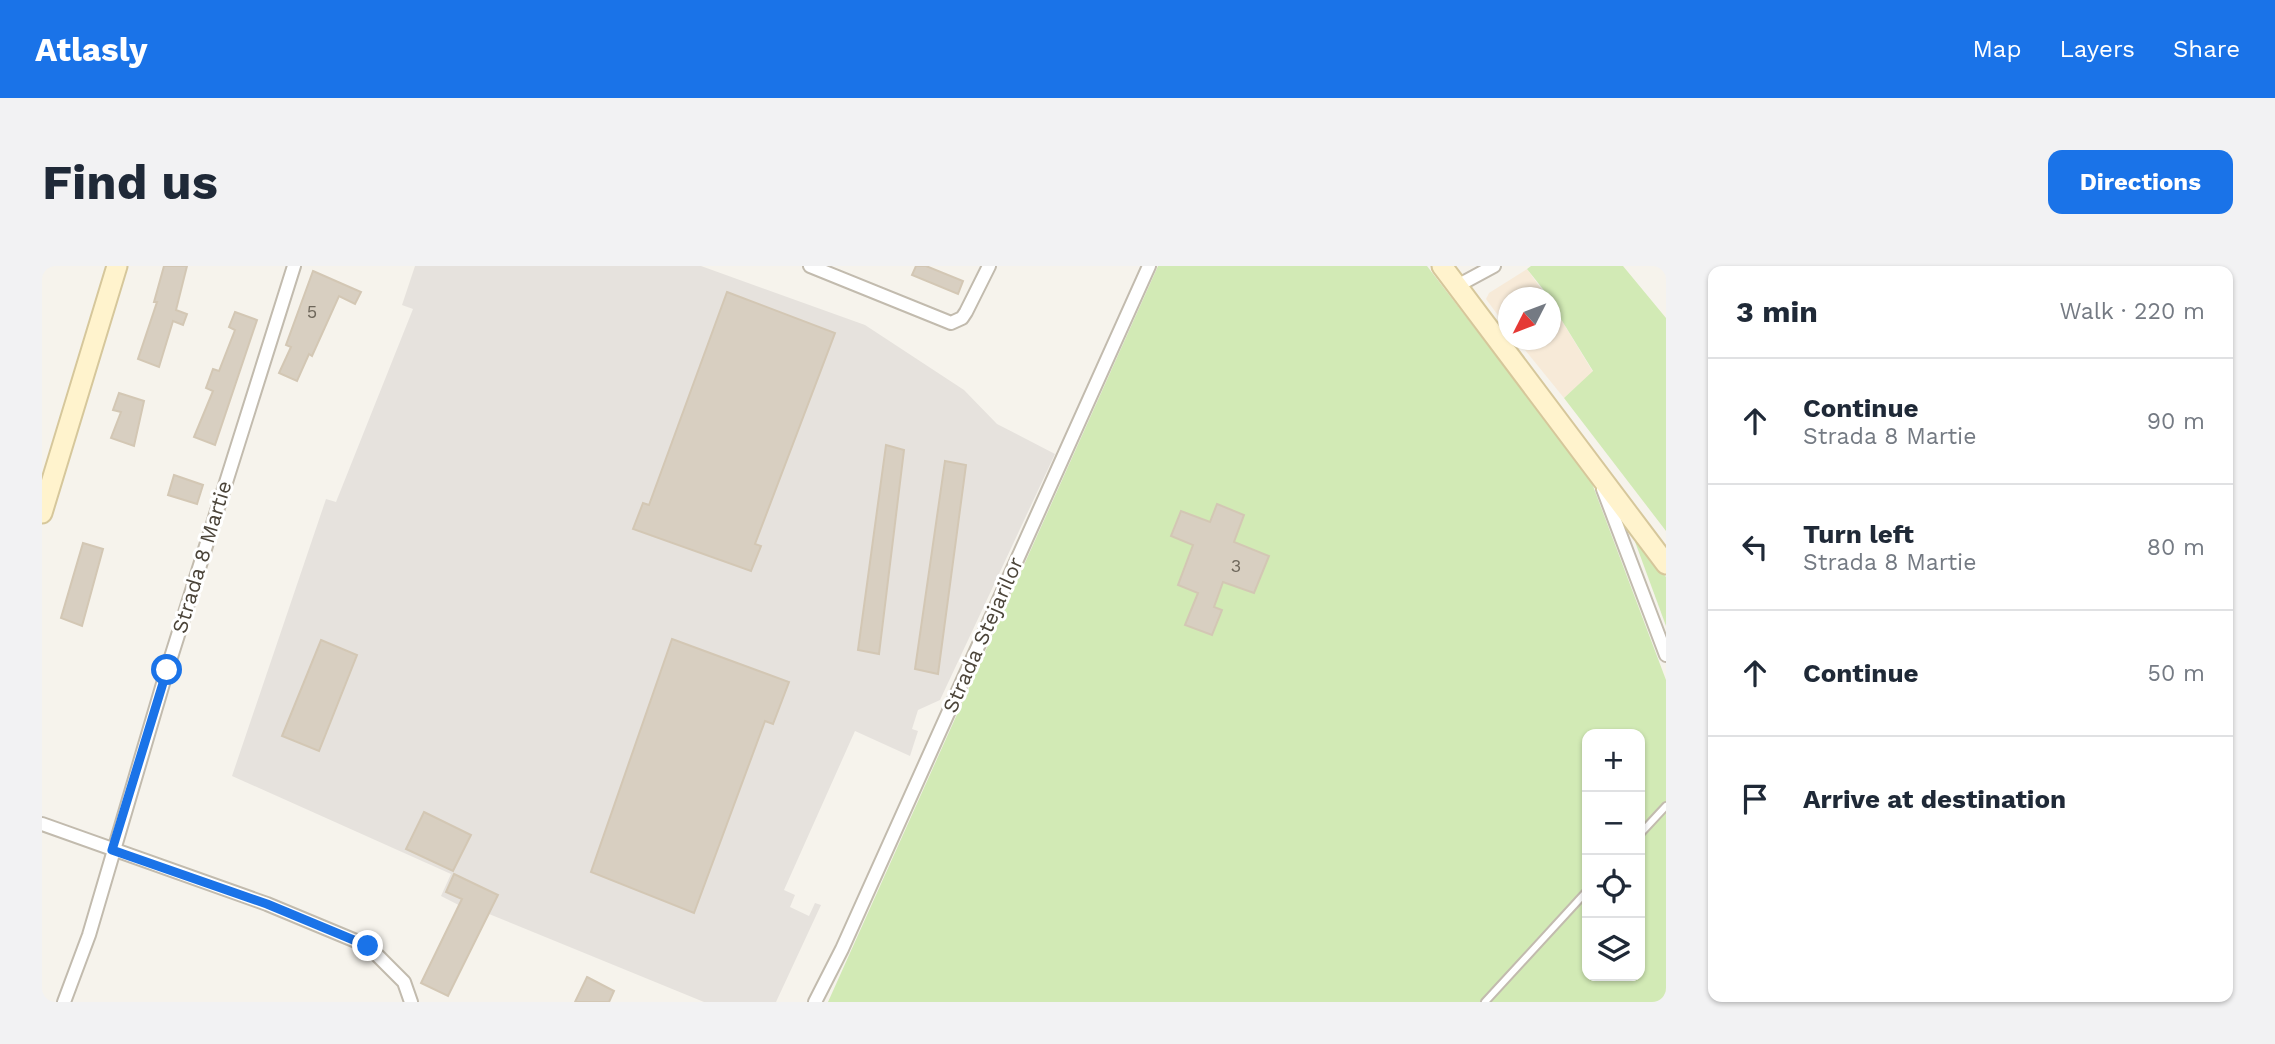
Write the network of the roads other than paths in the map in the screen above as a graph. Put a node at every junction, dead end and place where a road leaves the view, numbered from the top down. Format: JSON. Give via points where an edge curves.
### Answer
{"nodes":[{"id":1,"x":117,"y":266,"type":"edge"},
{"id":2,"x":294,"y":266,"type":"edge"},
{"id":3,"x":810,"y":266,"type":"edge"},
{"id":4,"x":989,"y":266,"type":"edge"},
{"id":5,"x":1149,"y":266,"type":"edge"},
{"id":6,"x":1442,"y":266,"type":"edge"},
{"id":7,"x":1494,"y":266,"type":"edge"},
{"id":8,"x":1457,"y":286,"type":"junction"},
{"id":9,"x":1598,"y":477,"type":"junction"},
{"id":10,"x":42,"y":513,"type":"edge"},
{"id":11,"x":1666,"y":564,"type":"edge"},
{"id":12,"x":1666,"y":655,"type":"edge"},
{"id":13,"x":1666,"y":806,"type":"edge"},
{"id":14,"x":42,"y":824,"type":"edge"},
{"id":15,"x":1645,"y":829,"type":"edge"},
{"id":16,"x":112,"y":850,"type":"junction"},
{"id":17,"x":1582,"y":896,"type":"edge"},
{"id":18,"x":64,"y":1002,"type":"edge"},
{"id":19,"x":411,"y":1002,"type":"edge"},
{"id":20,"x":815,"y":1002,"type":"edge"},
{"id":21,"x":1485,"y":1002,"type":"edge"}],
"edges":[{"from":1,"to":10,"type":"street"},
{"from":2,"to":16,"type":"street","name":"Strada 8 Martie"},
{"from":3,"to":4,"type":"street","via":[[951,323],[962,318]]},
{"from":5,"to":20,"type":"street","name":"Strada Stejarilor"},
{"from":6,"to":8,"type":"street"},
{"from":7,"to":8,"type":"street"},
{"from":8,"to":9,"type":"street","via":[[1542,395]]},
{"from":9,"to":11,"type":"street"},
{"from":9,"to":12,"type":"street"},
{"from":13,"to":15,"type":"lane"},
{"from":14,"to":16,"type":"street"},
{"from":16,"to":18,"type":"street","name":"Strada 8 Martie","via":[[89,935]]},
{"from":16,"to":19,"type":"street","via":[[267,904],[368,946],[404,982]]},
{"from":17,"to":21,"type":"lane"}]}
